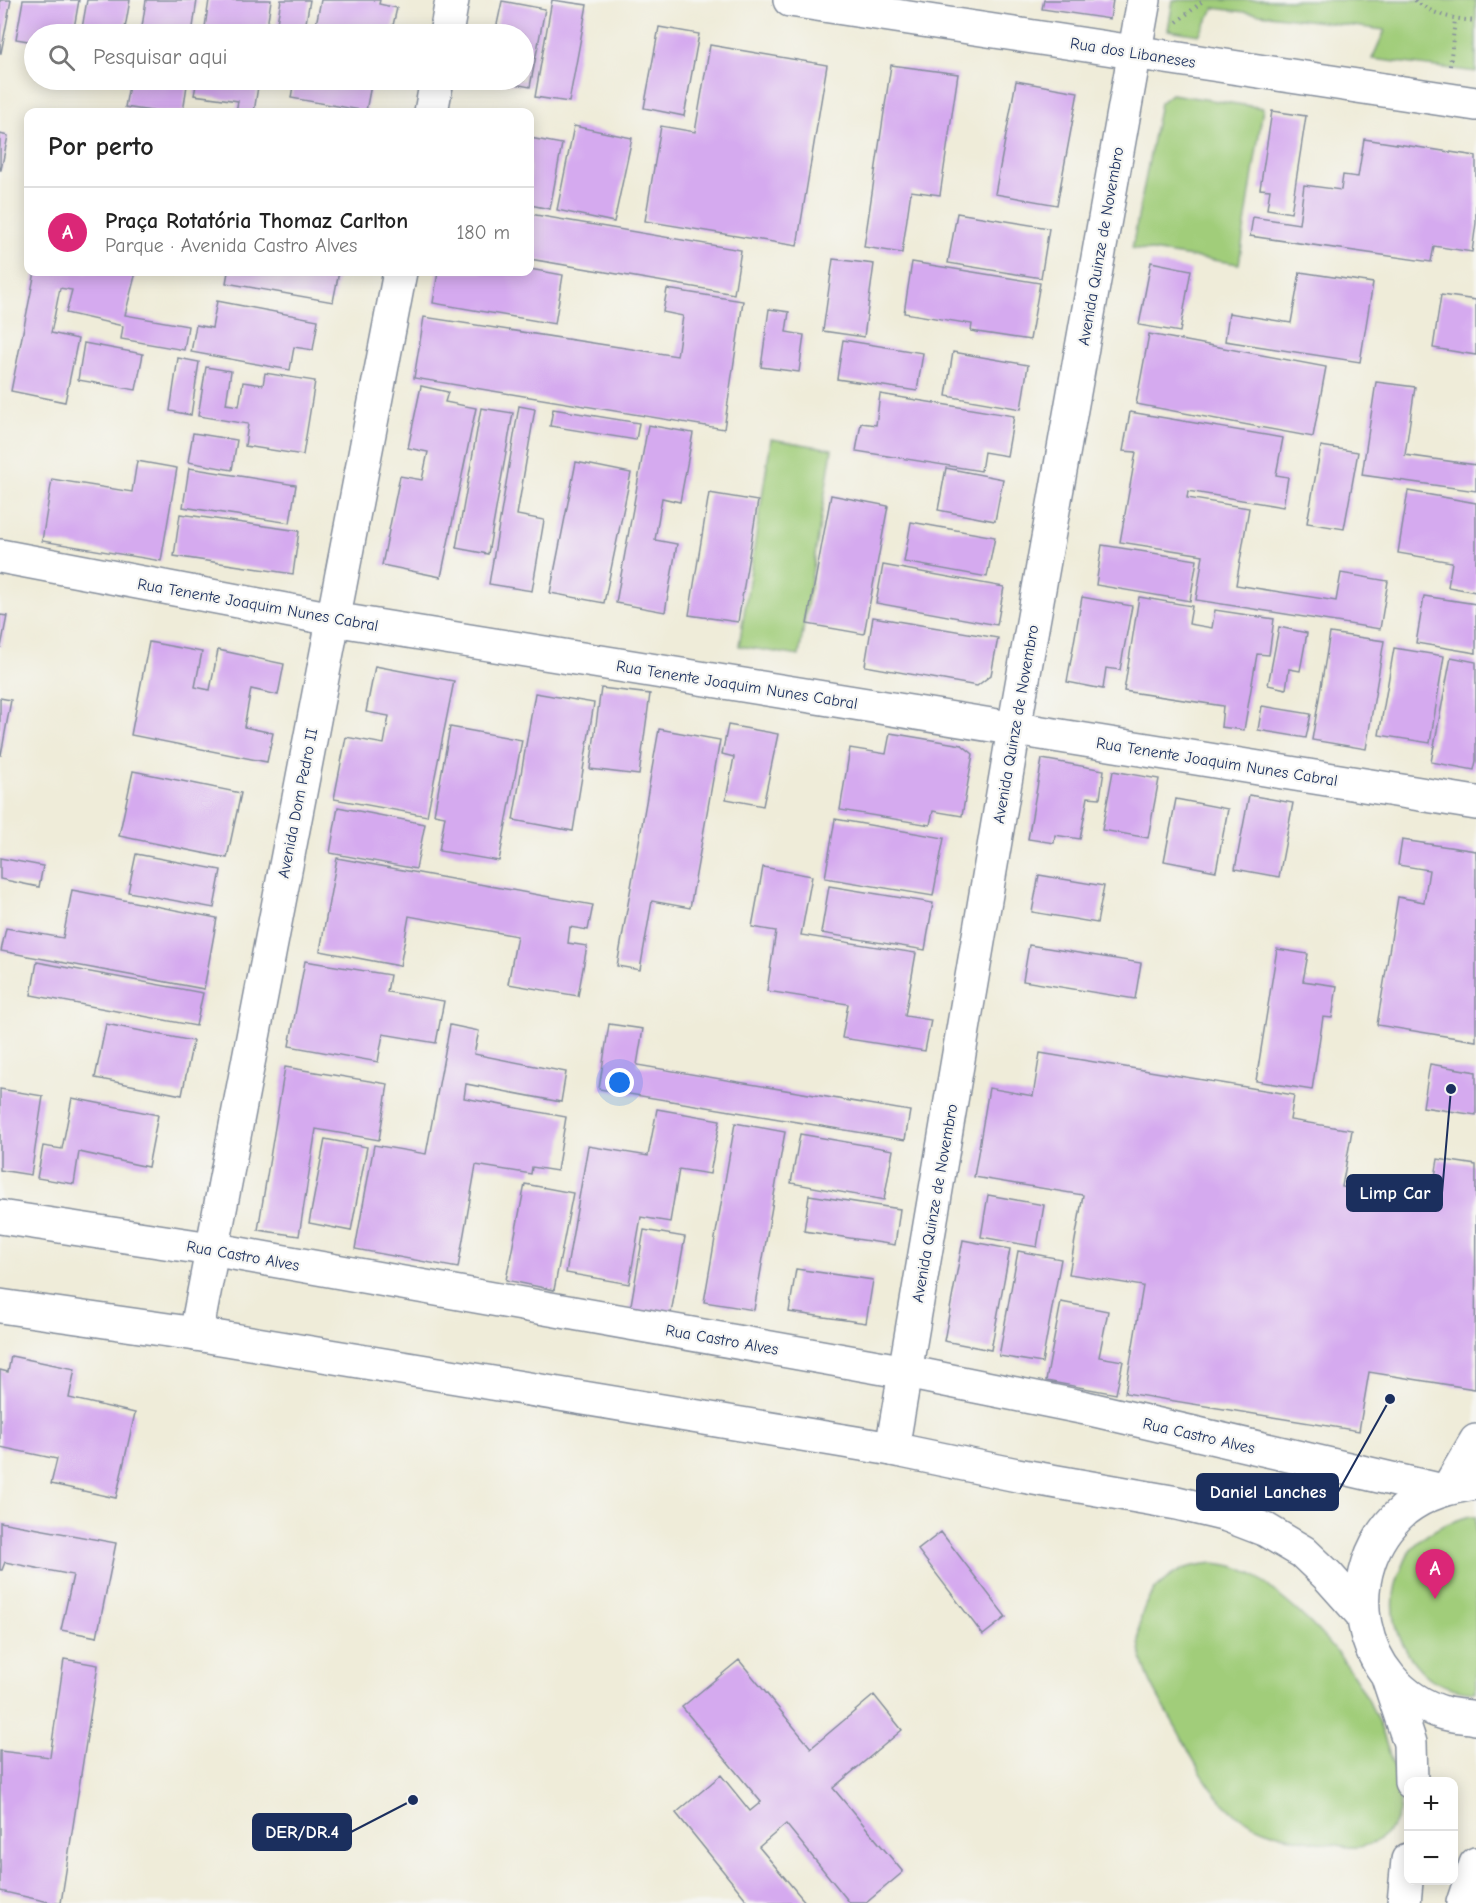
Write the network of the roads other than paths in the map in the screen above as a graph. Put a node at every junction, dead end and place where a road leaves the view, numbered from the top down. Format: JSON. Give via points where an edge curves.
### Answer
{"nodes":[{"id":1,"x":452,"y":0,"type":"edge"},
{"id":2,"x":790,"y":0,"type":"edge"},
{"id":3,"x":1144,"y":0,"type":"edge"},
{"id":4,"x":448,"y":24,"type":"edge"},
{"id":5,"x":1135,"y":52,"type":"junction"},
{"id":6,"x":435,"y":90,"type":"edge"},
{"id":7,"x":1461,"y":102,"type":"edge"},
{"id":8,"x":432,"y":108,"type":"edge"},
{"id":9,"x":399,"y":276,"type":"edge"},
{"id":10,"x":0,"y":556,"type":"edge"},
{"id":11,"x":333,"y":619,"type":"junction"},
{"id":12,"x":1014,"y":729,"type":"junction"},
{"id":13,"x":1476,"y":803,"type":"edge"},
{"id":14,"x":0,"y":1217,"type":"edge"},
{"id":15,"x":211,"y":1249,"type":"junction"},
{"id":16,"x":0,"y":1306,"type":"edge"},
{"id":17,"x":196,"y":1334,"type":"junction"},
{"id":18,"x":906,"y":1372,"type":"junction"},
{"id":19,"x":1476,"y":1441,"type":"edge"},
{"id":20,"x":892,"y":1449,"type":"junction"},
{"id":21,"x":1454,"y":1487,"type":"edge"},
{"id":22,"x":1362,"y":1614,"type":"junction"},
{"id":23,"x":1388,"y":1675,"type":"junction"},
{"id":24,"x":1476,"y":1718,"type":"edge"},
{"id":25,"x":1411,"y":1777,"type":"edge"},
{"id":26,"x":1476,"y":1863,"type":"edge"},
{"id":27,"x":1406,"y":1885,"type":"edge"},
{"id":28,"x":1404,"y":1903,"type":"edge"},
{"id":29,"x":1463,"y":1903,"type":"edge"}],
"edges":[{"from":1,"to":4,"type":"street"},
{"from":2,"to":5,"type":"street","name":"Rua dos Libaneses"},
{"from":3,"to":5,"type":"street","name":"Avenida Quinze de Novembro"},
{"from":5,"to":7,"type":"street","name":"Rua dos Libaneses"},
{"from":5,"to":12,"type":"street","name":"Avenida Quinze de Novembro"},
{"from":6,"to":8,"type":"street"},
{"from":9,"to":11,"type":"street","name":"Avenida Dom Pedro II"},
{"from":10,"to":11,"type":"street","name":"Rua Tenente Joaquim Nunes Cabral"},
{"from":11,"to":12,"type":"street","name":"Rua Tenente Joaquim Nunes Cabral"},
{"from":11,"to":15,"type":"street","name":"Avenida Dom Pedro II"},
{"from":12,"to":13,"type":"street","name":"Rua Tenente Joaquim Nunes Cabral"},
{"from":12,"to":18,"type":"street","name":"Avenida Quinze de Novembro"},
{"from":14,"to":15,"type":"street","name":"Rua Castro Alves"},
{"from":15,"to":17,"type":"street","name":"Avenida Dom Pedro II"},
{"from":15,"to":18,"type":"street","name":"Rua Castro Alves"},
{"from":16,"to":17,"type":"street"},
{"from":17,"to":20,"type":"street"},
{"from":18,"to":20,"type":"street","name":"Avenida Quinze de Novembro"},
{"from":18,"to":21,"type":"street","name":"Rua Castro Alves"},
{"from":19,"to":21,"type":"street"},
{"from":20,"to":22,"type":"street","via":[[1227,1515],[1266,1530],[1303,1552]]},
{"from":21,"to":22,"type":"street","via":[[1405,1510],[1379,1539],[1364,1576]]},
{"from":22,"to":23,"type":"street","via":[[1370,1646]]},
{"from":23,"to":24,"type":"street","via":[[1413,1698],[1444,1713]]},
{"from":23,"to":25,"type":"street","via":[[1410,1743]]},
{"from":26,"to":29,"type":"street"},
{"from":27,"to":28,"type":"street"}]}
